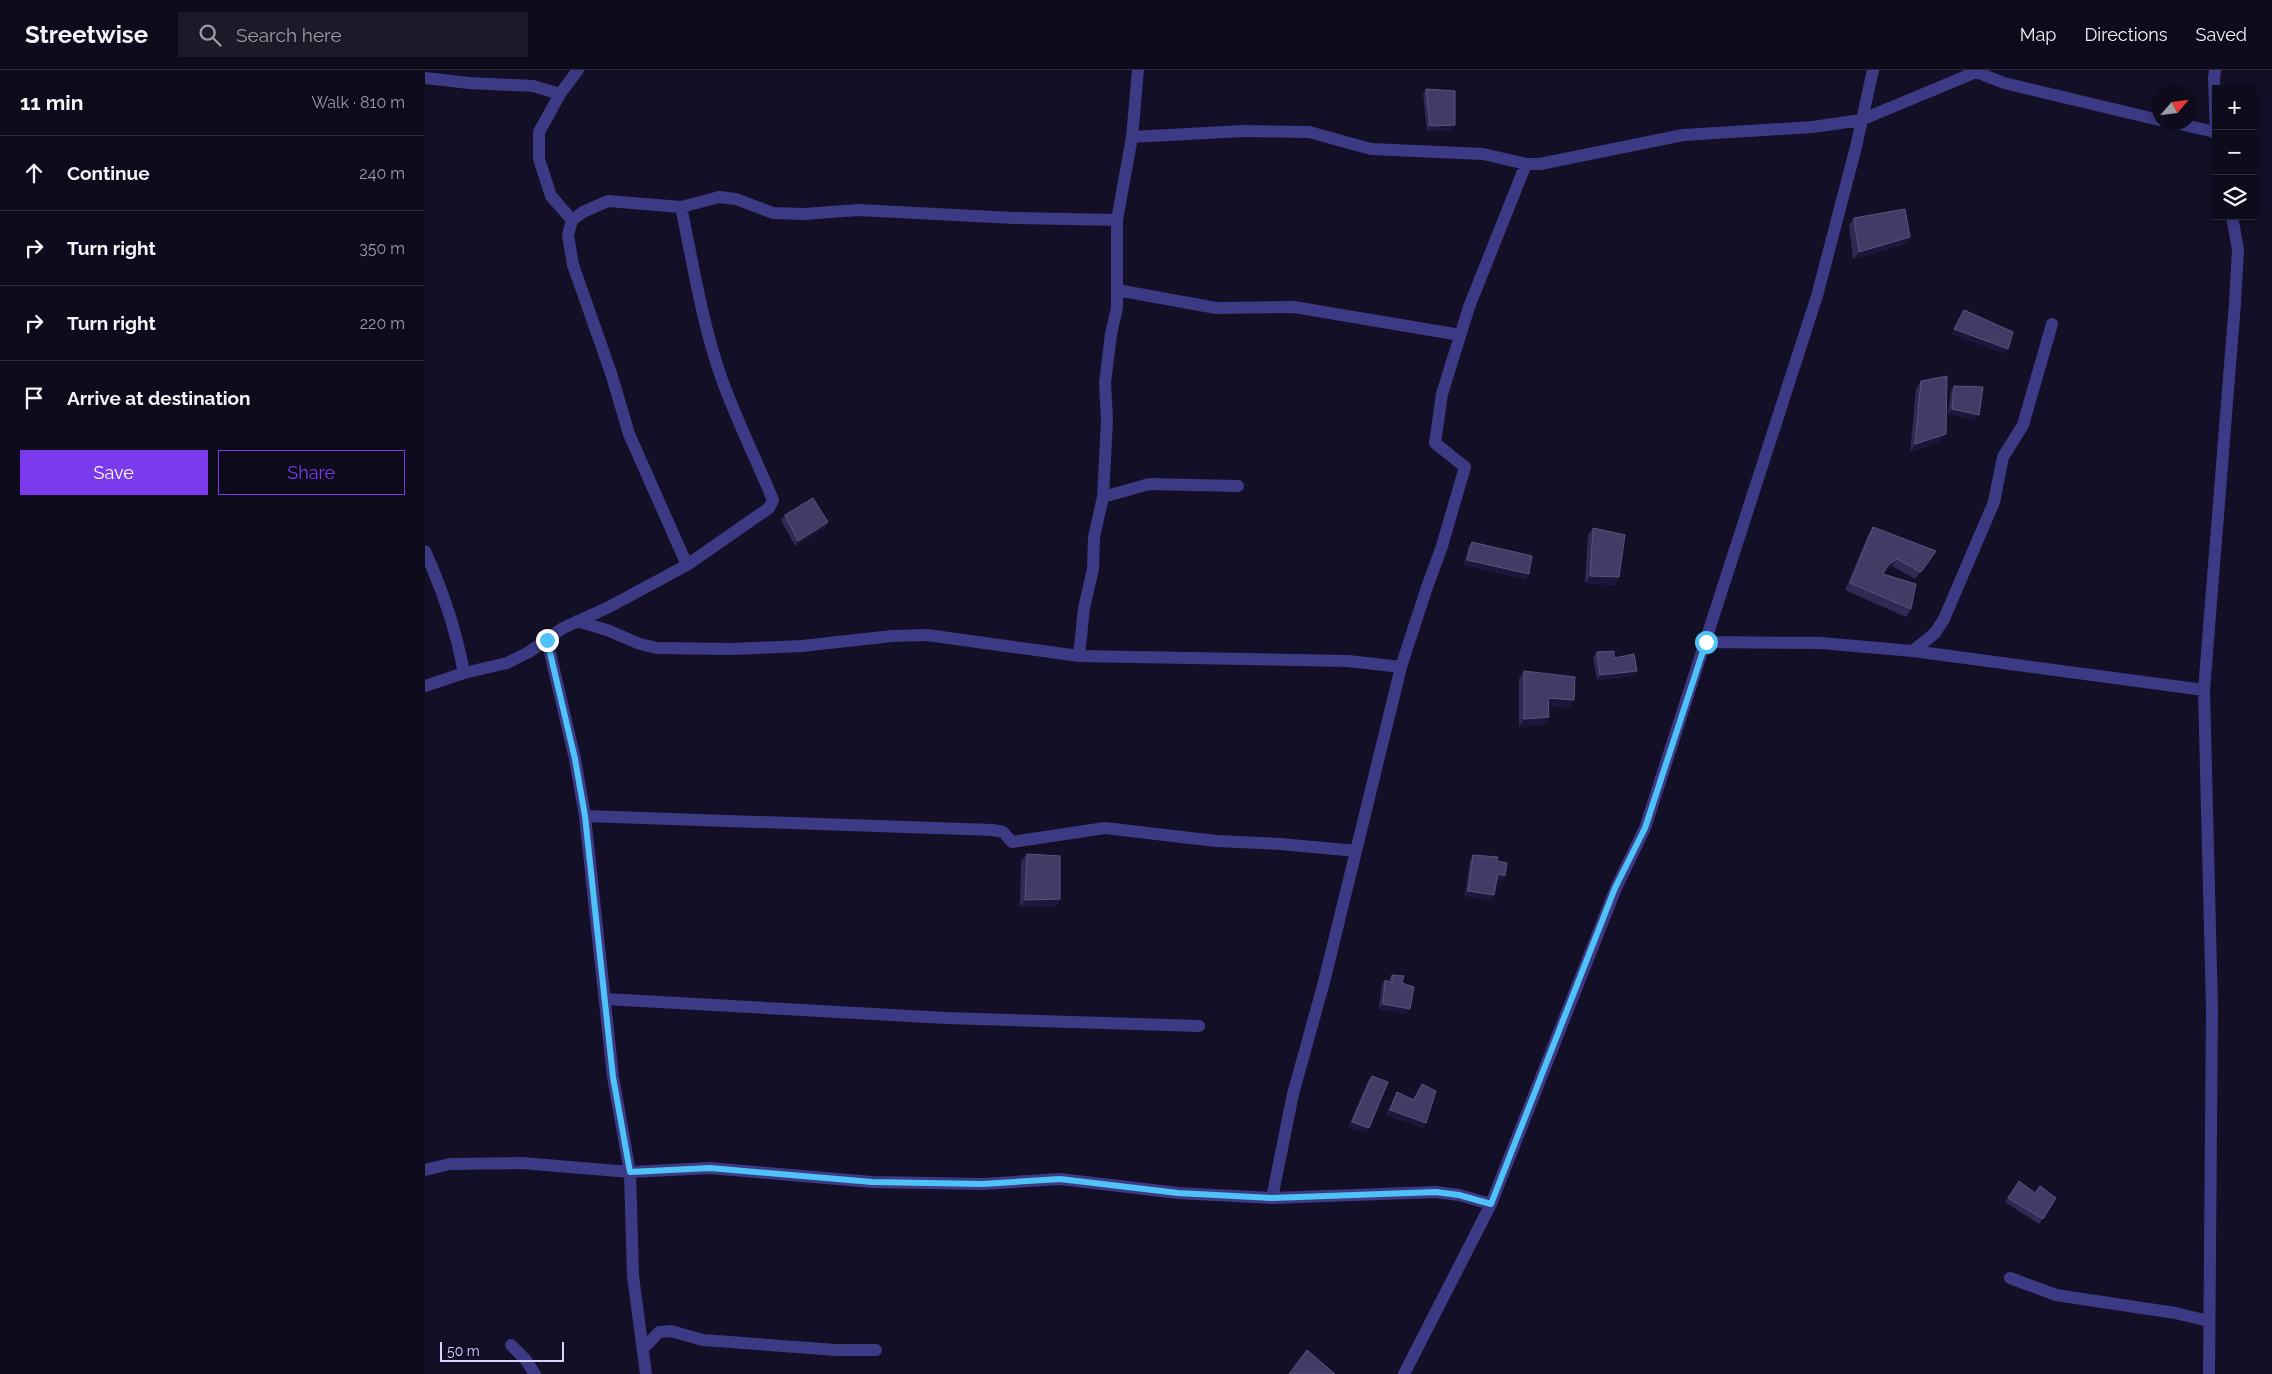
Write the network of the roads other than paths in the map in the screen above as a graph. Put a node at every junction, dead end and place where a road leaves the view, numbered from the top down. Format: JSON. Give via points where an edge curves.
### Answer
{"nodes":[{"id":1,"x":578,"y":70,"type":"edge"},
{"id":2,"x":1138,"y":70,"type":"edge"},
{"id":3,"x":1873,"y":70,"type":"edge"},
{"id":4,"x":2215,"y":70,"type":"edge"},
{"id":5,"x":1979,"y":71,"type":"edge"},
{"id":6,"x":425,"y":78,"type":"edge"},
{"id":7,"x":560,"y":94,"type":"junction"},
{"id":8,"x":2152,"y":118,"type":"edge"},
{"id":9,"x":1861,"y":120,"type":"junction"},
{"id":10,"x":2197,"y":128,"type":"edge"},
{"id":11,"x":2216,"y":130,"type":"edge"},
{"id":12,"x":2212,"y":132,"type":"edge"},
{"id":13,"x":1132,"y":137,"type":"junction"},
{"id":14,"x":1526,"y":164,"type":"junction"},
{"id":15,"x":681,"y":207,"type":"junction"},
{"id":16,"x":572,"y":220,"type":"junction"},
{"id":17,"x":1117,"y":220,"type":"junction"},
{"id":18,"x":2233,"y":220,"type":"edge"},
{"id":19,"x":1117,"y":290,"type":"junction"},
{"id":20,"x":2051,"y":324,"type":"dead end"},
{"id":21,"x":1460,"y":335,"type":"junction"},
{"id":22,"x":1238,"y":486,"type":"dead end"},
{"id":23,"x":1103,"y":496,"type":"junction"},
{"id":24,"x":425,"y":551,"type":"edge"},
{"id":25,"x":687,"y":565,"type":"junction"},
{"id":26,"x":577,"y":621,"type":"junction"},
{"id":27,"x":547,"y":640,"type":"junction"},
{"id":28,"x":1706,"y":642,"type":"junction"},
{"id":29,"x":1913,"y":651,"type":"junction"},
{"id":30,"x":1079,"y":656,"type":"junction"},
{"id":31,"x":1401,"y":667,"type":"junction"},
{"id":32,"x":464,"y":673,"type":"junction"},
{"id":33,"x":425,"y":686,"type":"edge"},
{"id":34,"x":2204,"y":690,"type":"junction"},
{"id":35,"x":585,"y":816,"type":"junction"},
{"id":36,"x":1356,"y":851,"type":"junction"},
{"id":37,"x":605,"y":998,"type":"junction"},
{"id":38,"x":1199,"y":1026,"type":"dead end"},
{"id":39,"x":425,"y":1170,"type":"edge"},
{"id":40,"x":630,"y":1172,"type":"junction"},
{"id":41,"x":1272,"y":1198,"type":"junction"},
{"id":42,"x":1491,"y":1204,"type":"junction"},
{"id":43,"x":2010,"y":1278,"type":"dead end"},
{"id":44,"x":2209,"y":1321,"type":"junction"},
{"id":45,"x":511,"y":1345,"type":"dead end"},
{"id":46,"x":643,"y":1348,"type":"junction"},
{"id":47,"x":876,"y":1350,"type":"dead end"},
{"id":48,"x":535,"y":1374,"type":"edge"},
{"id":49,"x":646,"y":1374,"type":"edge"},
{"id":50,"x":1404,"y":1374,"type":"edge"},
{"id":51,"x":2209,"y":1374,"type":"edge"}],
"edges":[{"from":1,"to":7,"type":"street"},
{"from":2,"to":13,"type":"street"},
{"from":3,"to":9,"type":"street"},
{"from":4,"to":11,"type":"street"},
{"from":5,"to":8,"type":"street","via":[[2004,83]]},
{"from":5,"to":9,"type":"street"},
{"from":6,"to":7,"type":"street","via":[[533,86]]},
{"from":7,"to":16,"type":"street","via":[[539,132],[539,159],[551,196]]},
{"from":9,"to":14,"type":"street","via":[[1813,127],[1692,133],[1540,164]]},
{"from":9,"to":28,"type":"street","via":[[1817,296]]},
{"from":10,"to":12,"type":"street"},
{"from":13,"to":14,"type":"street","via":[[1243,131],[1309,132],[1371,149],[1483,154]]},
{"from":13,"to":17,"type":"street"},
{"from":14,"to":21,"type":"street"},
{"from":15,"to":16,"type":"street","via":[[609,202]]},
{"from":15,"to":17,"type":"street","via":[[719,197],[736,198],[773,213],[858,210]]},
{"from":15,"to":25,"type":"street","via":[[705,320],[721,376],[773,500],[759,516]]},
{"from":16,"to":25,"type":"street","via":[[568,235],[573,265],[629,434]]},
{"from":17,"to":19,"type":"street"},
{"from":18,"to":34,"type":"street","via":[[2238,250],[2235,303]]},
{"from":19,"to":21,"type":"street","via":[[1216,308],[1294,307]]},
{"from":19,"to":23,"type":"street","via":[[1116,318],[1105,383],[1107,420]]},
{"from":20,"to":29,"type":"street","via":[[2023,425],[2003,457],[1990,511],[1944,619],[1935,633]]},
{"from":21,"to":31,"type":"street","via":[[1442,394],[1435,444],[1465,468]]},
{"from":22,"to":23,"type":"street","via":[[1149,484]]},
{"from":23,"to":30,"type":"street","via":[[1093,537],[1093,569],[1084,608]]},
{"from":24,"to":32,"type":"street","via":[[457,634]]},
{"from":25,"to":26,"type":"street"},
{"from":26,"to":27,"type":"street"},
{"from":26,"to":30,"type":"street","via":[[657,648],[802,646],[927,635]]},
{"from":27,"to":32,"type":"street","via":[[507,663]]},
{"from":27,"to":35,"type":"street"},
{"from":28,"to":29,"type":"street","via":[[1821,643]]},
{"from":28,"to":42,"type":"street","via":[[1645,828],[1615,888]]},
{"from":29,"to":34,"type":"street"},
{"from":30,"to":31,"type":"street","via":[[1348,661]]},
{"from":31,"to":36,"type":"street"},
{"from":32,"to":33,"type":"street"},
{"from":34,"to":44,"type":"street","via":[[2212,1008]]},
{"from":35,"to":36,"type":"street","via":[[993,830],[1003,832],[1012,842],[1105,828],[1216,841]]},
{"from":35,"to":37,"type":"street"},
{"from":36,"to":41,"type":"street","via":[[1293,1094]]},
{"from":37,"to":38,"type":"street","via":[[946,1018]]},
{"from":37,"to":40,"type":"street","via":[[613,1077]]},
{"from":39,"to":40,"type":"street","via":[[451,1164],[522,1163]]},
{"from":40,"to":41,"type":"street","via":[[710,1168],[872,1182],[983,1184],[1060,1179],[1178,1193]]},
{"from":40,"to":46,"type":"street","via":[[633,1276]]},
{"from":41,"to":42,"type":"street","via":[[1436,1192]]},
{"from":42,"to":50,"type":"street"},
{"from":43,"to":44,"type":"street","via":[[2056,1295]]},
{"from":44,"to":51,"type":"street"},
{"from":45,"to":48,"type":"street"},
{"from":46,"to":47,"type":"street","via":[[659,1332],[671,1331],[703,1340],[742,1344]]},
{"from":46,"to":49,"type":"street"}]}
